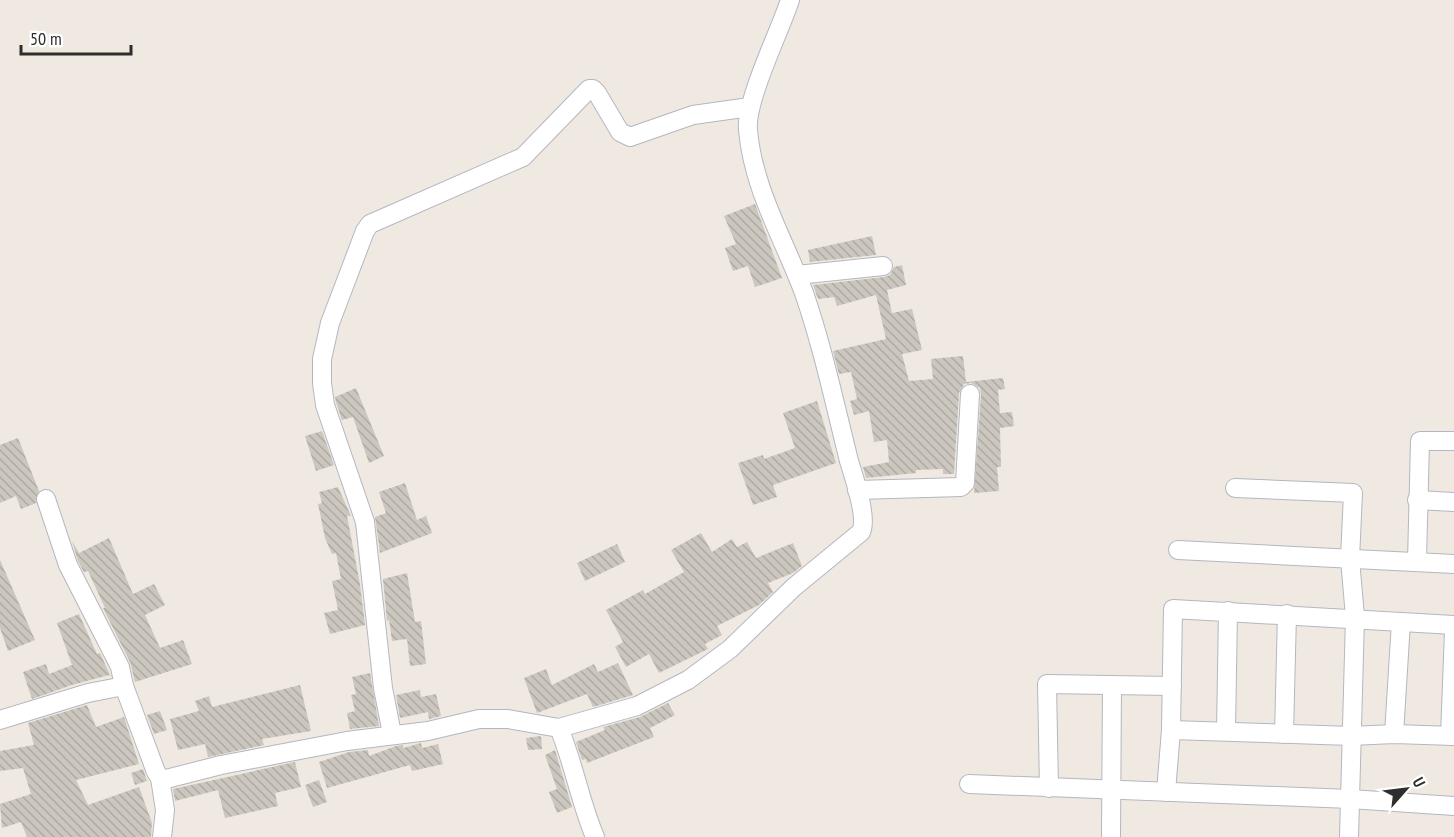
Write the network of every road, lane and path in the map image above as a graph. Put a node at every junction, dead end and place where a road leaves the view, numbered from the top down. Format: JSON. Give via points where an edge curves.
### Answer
{"nodes":[{"id":1,"x":790,"y":0,"type":"edge"},
{"id":2,"x":750,"y":107,"type":"junction"},
{"id":3,"x":884,"y":266,"type":"dead end"},
{"id":4,"x":797,"y":275,"type":"junction"},
{"id":5,"x":970,"y":394,"type":"dead end"},
{"id":6,"x":1454,"y":441,"type":"edge"},
{"id":7,"x":1235,"y":488,"type":"dead end"},
{"id":8,"x":857,"y":489,"type":"junction"},
{"id":9,"x":46,"y":499,"type":"dead end"},
{"id":10,"x":1417,"y":500,"type":"junction"},
{"id":11,"x":1454,"y":502,"type":"edge"},
{"id":12,"x":1178,"y":550,"type":"dead end"},
{"id":13,"x":1350,"y":559,"type":"junction"},
{"id":14,"x":1417,"y":562,"type":"junction"},
{"id":15,"x":1454,"y":564,"type":"edge"},
{"id":16,"x":1228,"y":611,"type":"junction"},
{"id":17,"x":1287,"y":614,"type":"junction"},
{"id":18,"x":1355,"y":618,"type":"junction"},
{"id":19,"x":1401,"y":622,"type":"junction"},
{"id":20,"x":1454,"y":625,"type":"edge"},
{"id":21,"x":1454,"y":631,"type":"edge"},
{"id":22,"x":1112,"y":685,"type":"junction"},
{"id":23,"x":124,"y":686,"type":"junction"},
{"id":24,"x":1173,"y":686,"type":"junction"},
{"id":25,"x":0,"y":720,"type":"edge"},
{"id":26,"x":559,"y":728,"type":"junction"},
{"id":27,"x":1171,"y":730,"type":"junction"},
{"id":28,"x":1226,"y":731,"type":"junction"},
{"id":29,"x":392,"y":734,"type":"junction"},
{"id":30,"x":1284,"y":734,"type":"junction"},
{"id":31,"x":1394,"y":734,"type":"junction"},
{"id":32,"x":1350,"y":736,"type":"junction"},
{"id":33,"x":1452,"y":736,"type":"edge"},
{"id":34,"x":160,"y":778,"type":"junction"},
{"id":35,"x":969,"y":784,"type":"dead end"},
{"id":36,"x":1049,"y":788,"type":"junction"},
{"id":37,"x":1112,"y":790,"type":"junction"},
{"id":38,"x":1166,"y":792,"type":"junction"},
{"id":39,"x":1350,"y":799,"type":"junction"},
{"id":40,"x":1454,"y":806,"type":"edge"},
{"id":41,"x":162,"y":837,"type":"edge"},
{"id":42,"x":595,"y":837,"type":"edge"},
{"id":43,"x":1111,"y":837,"type":"edge"},
{"id":44,"x":1349,"y":837,"type":"edge"}],
"edges":[{"from":1,"to":2,"type":"street"},
{"from":2,"to":4,"type":"street","via":[[747,128],[761,190]]},
{"from":2,"to":29,"type":"street","via":[[693,115],[630,137],[620,132],[597,93],[589,89],[523,157],[370,224],[365,231],[330,323],[322,359],[322,383],[325,405],[365,522],[383,688]]},
{"from":3,"to":4,"type":"street"},
{"from":4,"to":8,"type":"street","via":[[828,369]]},
{"from":5,"to":8,"type":"street","via":[[965,483],[960,487]]},
{"from":6,"to":10,"type":"street","via":[[1420,441]]},
{"from":7,"to":13,"type":"street","via":[[1353,493]]},
{"from":8,"to":26,"type":"street","via":[[864,526],[861,532],[794,587],[730,649],[657,698]]},
{"from":9,"to":23,"type":"street","via":[[68,565],[120,668]]},
{"from":10,"to":11,"type":"street"},
{"from":10,"to":14,"type":"street"},
{"from":12,"to":13,"type":"street"},
{"from":13,"to":14,"type":"street"},
{"from":13,"to":18,"type":"street"},
{"from":14,"to":15,"type":"street"},
{"from":16,"to":17,"type":"street"},
{"from":16,"to":24,"type":"street","via":[[1173,609]]},
{"from":16,"to":28,"type":"street"},
{"from":17,"to":18,"type":"street"},
{"from":17,"to":30,"type":"street"},
{"from":18,"to":19,"type":"street"},
{"from":18,"to":32,"type":"street"},
{"from":19,"to":20,"type":"street"},
{"from":19,"to":31,"type":"street"},
{"from":21,"to":33,"type":"street"},
{"from":22,"to":24,"type":"street"},
{"from":22,"to":36,"type":"street","via":[[1047,684]]},
{"from":22,"to":37,"type":"street"},
{"from":23,"to":25,"type":"street"},
{"from":23,"to":34,"type":"street"},
{"from":24,"to":27,"type":"street"},
{"from":26,"to":29,"type":"street","via":[[495,718]]},
{"from":26,"to":42,"type":"street"},
{"from":27,"to":28,"type":"street"},
{"from":27,"to":38,"type":"street"},
{"from":28,"to":30,"type":"street"},
{"from":29,"to":34,"type":"street"},
{"from":30,"to":32,"type":"street"},
{"from":31,"to":32,"type":"street"},
{"from":31,"to":33,"type":"street"},
{"from":32,"to":39,"type":"street"},
{"from":34,"to":41,"type":"street","via":[[165,810]]},
{"from":35,"to":36,"type":"street"},
{"from":36,"to":37,"type":"street"},
{"from":37,"to":38,"type":"street"},
{"from":37,"to":43,"type":"street"},
{"from":38,"to":39,"type":"street"},
{"from":39,"to":40,"type":"street"},
{"from":39,"to":44,"type":"street"}]}
